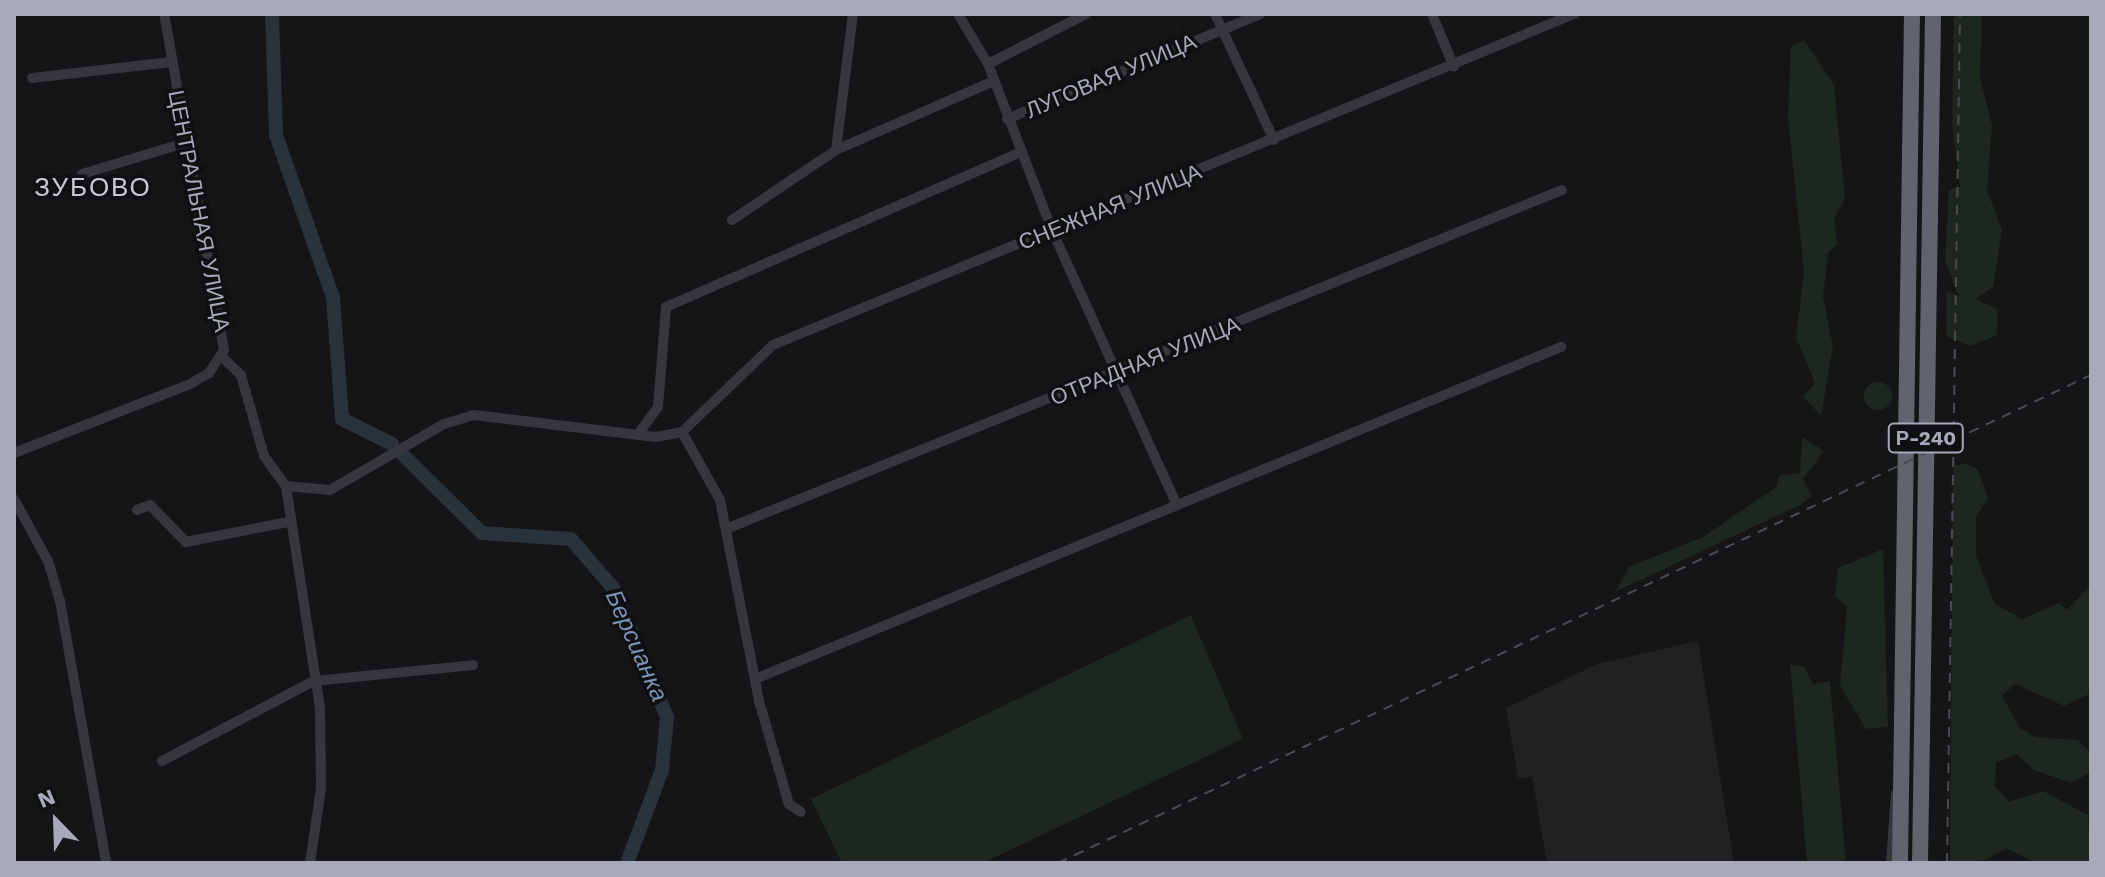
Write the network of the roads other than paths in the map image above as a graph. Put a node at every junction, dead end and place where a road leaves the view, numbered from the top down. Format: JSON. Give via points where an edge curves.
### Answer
{"nodes":[{"id":1,"x":164,"y":14,"type":"edge"},
{"id":2,"x":853,"y":14,"type":"edge"},
{"id":3,"x":958,"y":14,"type":"edge"},
{"id":4,"x":1086,"y":14,"type":"edge"},
{"id":5,"x":1215,"y":14,"type":"edge"},
{"id":6,"x":1260,"y":14,"type":"edge"},
{"id":7,"x":1432,"y":14,"type":"edge"},
{"id":8,"x":1912,"y":14,"type":"edge"},
{"id":9,"x":1933,"y":14,"type":"edge"},
{"id":10,"x":1569,"y":18,"type":"edge"},
{"id":11,"x":1222,"y":30,"type":"junction"},
{"id":12,"x":171,"y":62,"type":"junction"},
{"id":13,"x":988,"y":64,"type":"junction"},
{"id":14,"x":1454,"y":67,"type":"junction"},
{"id":15,"x":32,"y":78,"type":"dead end"},
{"id":16,"x":994,"y":81,"type":"junction"},
{"id":17,"x":1007,"y":119,"type":"junction"},
{"id":18,"x":1274,"y":140,"type":"junction"},
{"id":19,"x":185,"y":143,"type":"junction"},
{"id":20,"x":836,"y":150,"type":"junction"},
{"id":21,"x":1020,"y":152,"type":"junction"},
{"id":22,"x":82,"y":174,"type":"dead end"},
{"id":23,"x":1562,"y":190,"type":"dead end"},
{"id":24,"x":732,"y":220,"type":"dead end"},
{"id":25,"x":1052,"y":230,"type":"junction"},
{"id":26,"x":1561,"y":347,"type":"dead end"},
{"id":27,"x":221,"y":356,"type":"junction"},
{"id":28,"x":1119,"y":372,"type":"junction"},
{"id":29,"x":682,"y":432,"type":"junction"},
{"id":30,"x":639,"y":433,"type":"junction"},
{"id":31,"x":14,"y":453,"type":"edge"},
{"id":32,"x":286,"y":486,"type":"junction"},
{"id":33,"x":14,"y":499,"type":"edge"},
{"id":34,"x":1177,"y":505,"type":"junction"},
{"id":35,"x":137,"y":510,"type":"dead end"},
{"id":36,"x":288,"y":522,"type":"junction"},
{"id":37,"x":726,"y":529,"type":"junction"},
{"id":38,"x":473,"y":665,"type":"dead end"},
{"id":39,"x":755,"y":679,"type":"junction"},
{"id":40,"x":314,"y":681,"type":"junction"},
{"id":41,"x":162,"y":761,"type":"dead end"},
{"id":42,"x":1901,"y":771,"type":"junction"},
{"id":43,"x":801,"y":812,"type":"dead end"},
{"id":44,"x":1920,"y":858,"type":"edge"},
{"id":45,"x":106,"y":863,"type":"edge"},
{"id":46,"x":310,"y":863,"type":"edge"},
{"id":47,"x":1891,"y":863,"type":"edge"},
{"id":48,"x":1900,"y":863,"type":"edge"}],
"edges":[{"from":1,"to":12,"type":"street","name":"ЦЕНТРАЛЬНАЯ УЛИЦА"},
{"from":2,"to":20,"type":"street"},
{"from":3,"to":13,"type":"street"},
{"from":4,"to":13,"type":"street"},
{"from":5,"to":11,"type":"street"},
{"from":6,"to":11,"type":"street","name":"ЛУГОВАЯ УЛИЦА"},
{"from":7,"to":14,"type":"street"},
{"from":8,"to":42,"type":"highway","number":"Р-240"},
{"from":9,"to":44,"type":"highway","number":"Р-240"},
{"from":10,"to":14,"type":"street","name":"СНЕЖНАЯ УЛИЦА"},
{"from":11,"to":17,"type":"street","name":"ЛУГОВАЯ УЛИЦА"},
{"from":11,"to":18,"type":"street"},
{"from":12,"to":15,"type":"street"},
{"from":12,"to":19,"type":"street","name":"ЦЕНТРАЛЬНАЯ УЛИЦА"},
{"from":13,"to":16,"type":"street"},
{"from":14,"to":18,"type":"street","name":"СНЕЖНАЯ УЛИЦА"},
{"from":16,"to":17,"type":"street"},
{"from":16,"to":20,"type":"street"},
{"from":17,"to":21,"type":"street"},
{"from":18,"to":25,"type":"street","name":"СНЕЖНАЯ УЛИЦА"},
{"from":19,"to":22,"type":"street"},
{"from":19,"to":27,"type":"street","name":"ЦЕНТРАЛЬНАЯ УЛИЦА","via":[[225,336]]},
{"from":20,"to":24,"type":"street"},
{"from":21,"to":25,"type":"street"},
{"from":21,"to":30,"type":"street","via":[[666,307],[658,407]]},
{"from":23,"to":28,"type":"street","name":"ОТРАДНАЯ УЛИЦА"},
{"from":25,"to":28,"type":"street"},
{"from":25,"to":29,"type":"street","name":"СНЕЖНАЯ УЛИЦА","via":[[773,345]]},
{"from":26,"to":34,"type":"street"},
{"from":27,"to":31,"type":"street","via":[[190,384]]},
{"from":27,"to":32,"type":"street","name":"ЦЕНТРАЛЬНАЯ УЛИЦА","via":[[241,375],[264,456]]},
{"from":28,"to":34,"type":"street"},
{"from":28,"to":37,"type":"street","name":"ОТРАДНАЯ УЛИЦА"},
{"from":29,"to":30,"type":"street"},
{"from":29,"to":37,"type":"street","via":[[701,455]]},
{"from":30,"to":32,"type":"street","via":[[474,415],[444,424],[330,490]]},
{"from":32,"to":36,"type":"street"},
{"from":33,"to":45,"type":"street","via":[[48,561],[60,601]]},
{"from":34,"to":39,"type":"street"},
{"from":35,"to":36,"type":"street","via":[[150,505],[186,542]]},
{"from":36,"to":40,"type":"street"},
{"from":37,"to":39,"type":"street"},
{"from":38,"to":40,"type":"street"},
{"from":39,"to":43,"type":"street","via":[[789,804]]},
{"from":40,"to":41,"type":"street"},
{"from":40,"to":46,"type":"street","via":[[321,788]]},
{"from":42,"to":47,"type":"street"},
{"from":42,"to":48,"type":"highway","number":"Р-240"}]}
